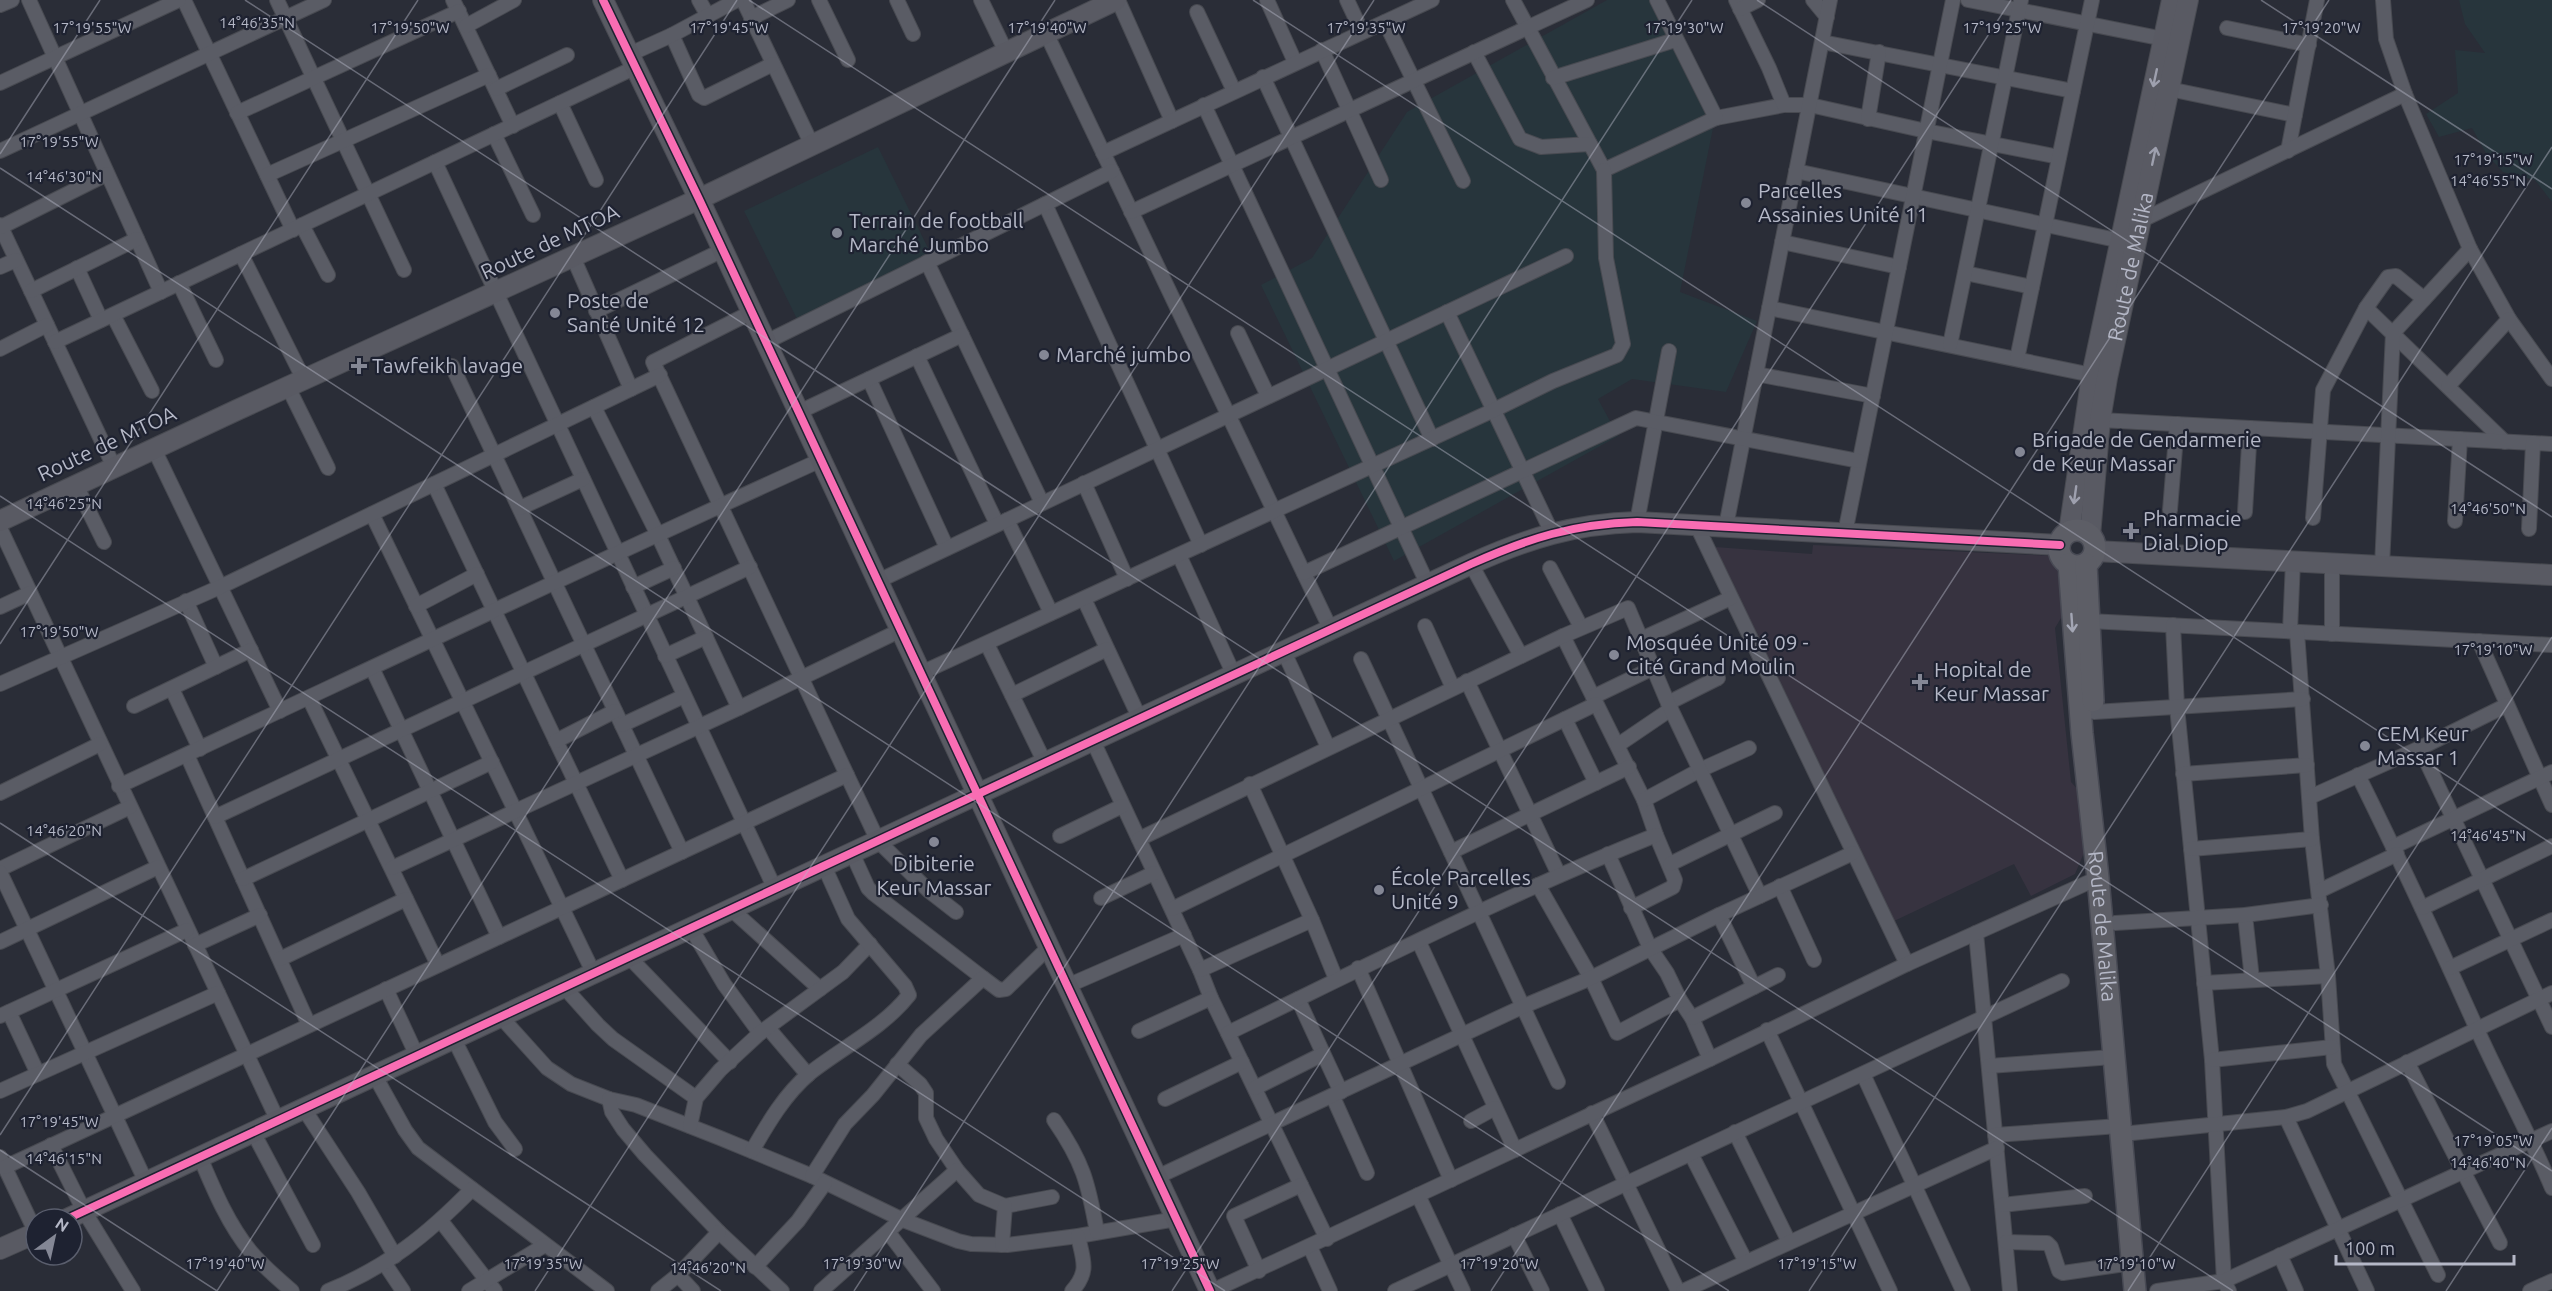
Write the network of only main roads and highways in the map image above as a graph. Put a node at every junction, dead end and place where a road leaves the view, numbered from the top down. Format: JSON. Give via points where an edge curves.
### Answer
{"nodes":[{"id":1,"x":2126,"y":1129,"type":"junction"},
{"id":2,"x":2135,"y":1291,"type":"edge"},
{"id":3,"x":2148,"y":1291,"type":"edge"}],
"edges":[{"from":1,"to":1,"type":"main road","name":"Route de Malika","one_way":true,"via":[[2115,922],[2089,621],[2078,549],[2082,733],[2113,1057]]},
{"from":1,"to":2,"type":"main road","name":"Route de Malika"},
{"from":1,"to":3,"type":"main road","name":"Route de Malika"}]}
